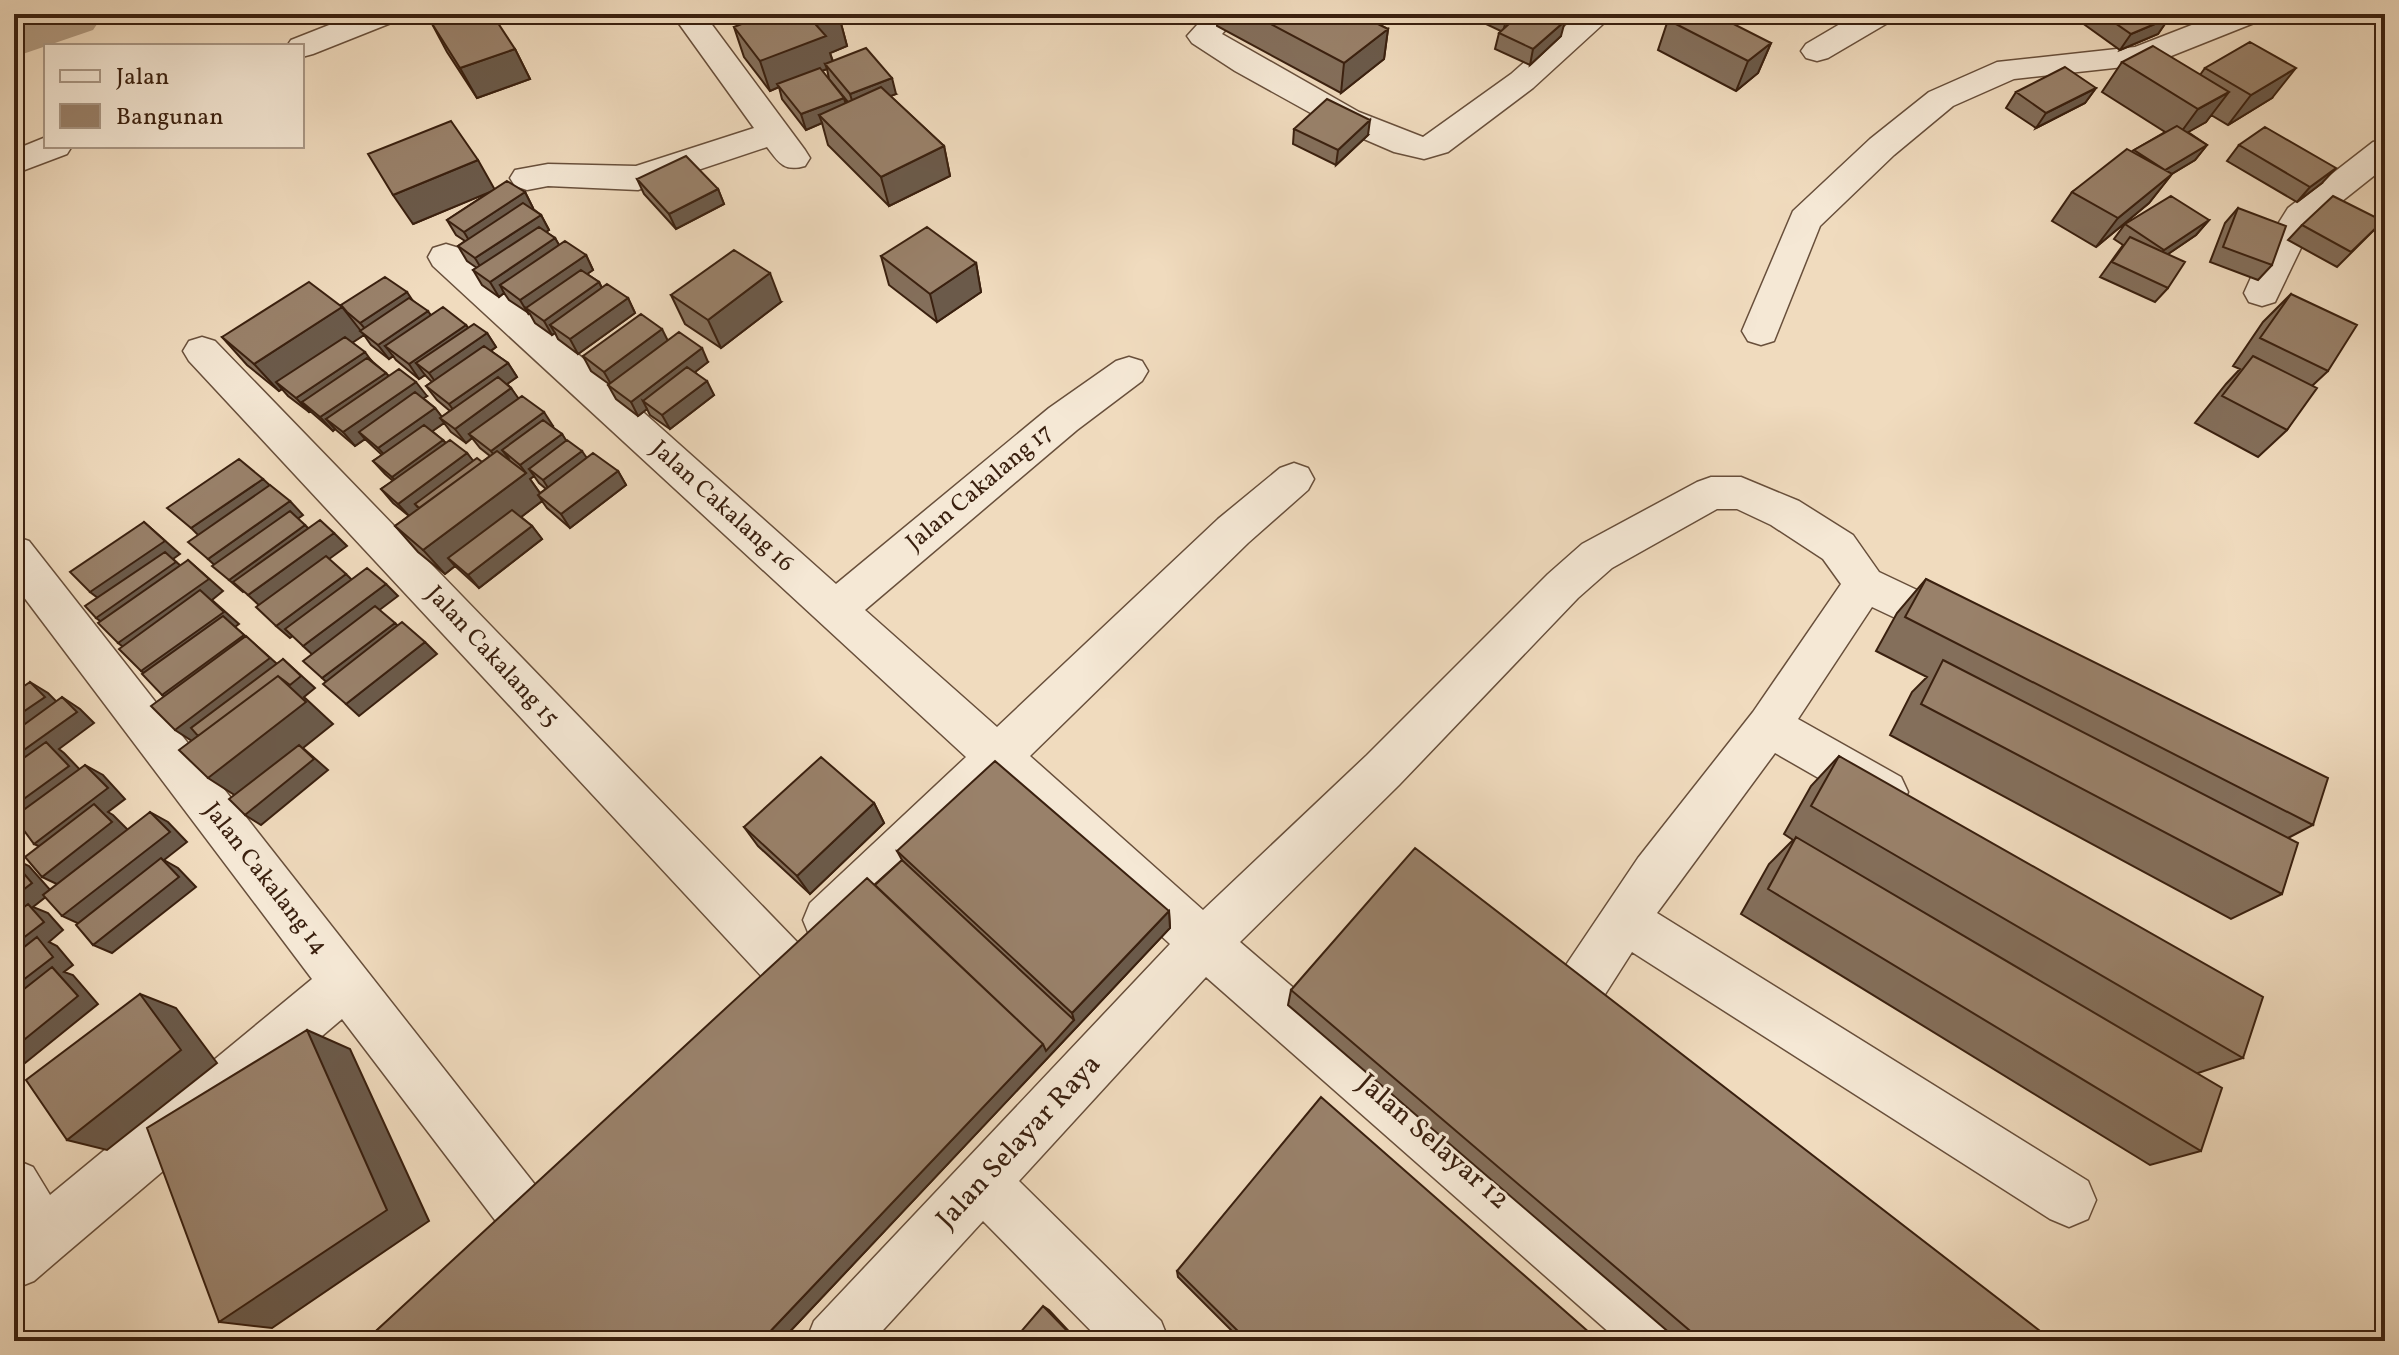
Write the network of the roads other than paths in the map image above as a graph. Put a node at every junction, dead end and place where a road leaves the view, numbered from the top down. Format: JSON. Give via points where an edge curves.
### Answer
{"nodes":[{"id":1,"x":385,"y":14,"type":"edge"},
{"id":2,"x":688,"y":14,"type":"edge"},
{"id":3,"x":1224,"y":14,"type":"edge"},
{"id":4,"x":1598,"y":14,"type":"edge"},
{"id":5,"x":1880,"y":14,"type":"edge"},
{"id":6,"x":2248,"y":14,"type":"edge"},
{"id":7,"x":304,"y":46,"type":"edge"},
{"id":8,"x":1817,"y":51,"type":"dead end"},
{"id":9,"x":50,"y":148,"type":"edge"},
{"id":10,"x":2385,"y":150,"type":"edge"},
{"id":11,"x":14,"y":163,"type":"edge"},
{"id":12,"x":527,"y":178,"type":"dead end"},
{"id":13,"x":446,"y":257,"type":"dead end"},
{"id":14,"x":2262,"y":293,"type":"dead end"},
{"id":15,"x":1761,"y":331,"type":"dead end"},
{"id":16,"x":202,"y":351,"type":"dead end"},
{"id":17,"x":1129,"y":371,"type":"dead end"},
{"id":18,"x":1294,"y":479,"type":"dead end"},
{"id":19,"x":14,"y":553,"type":"edge"},
{"id":20,"x":1864,"y":584,"type":"junction"},
{"id":21,"x":835,"y":610,"type":"junction"},
{"id":22,"x":1991,"y":646,"type":"edge"},
{"id":23,"x":1769,"y":726,"type":"junction"},
{"id":24,"x":999,"y":754,"type":"junction"},
{"id":25,"x":1922,"y":812,"type":"edge"},
{"id":26,"x":1626,"y":921,"type":"junction"},
{"id":27,"x":1204,"y":943,"type":"junction"},
{"id":28,"x":1584,"y":982,"type":"edge"},
{"id":29,"x":346,"y":983,"type":"junction"},
{"id":30,"x":982,"y":1182,"type":"junction"},
{"id":31,"x":14,"y":1186,"type":"edge"},
{"id":32,"x":2069,"y":1200,"type":"dead end"},
{"id":33,"x":517,"y":1205,"type":"edge"},
{"id":34,"x":29,"y":1249,"type":"edge"},
{"id":35,"x":834,"y":1341,"type":"edge"},
{"id":36,"x":1141,"y":1341,"type":"edge"},
{"id":37,"x":1662,"y":1341,"type":"edge"}],
"edges":[{"from":1,"to":7,"type":"street"},
{"from":2,"to":12,"type":"street","via":[[784,146],[638,178]]},
{"from":3,"to":4,"type":"street","via":[[1203,36],[1224,52],[1336,112],[1425,148],[1522,81]]},
{"from":5,"to":8,"type":"street"},
{"from":6,"to":15,"type":"street","via":[[2140,57],[2008,69],[1941,99],[1805,220]]},
{"from":9,"to":11,"type":"street"},
{"from":10,"to":14,"type":"street","via":[[2300,217]]},
{"from":13,"to":21,"type":"street","name":"Jalan Cakalang 16"},
{"from":16,"to":24,"type":"street","name":"Jalan Cakalang 15","via":[[766,979]]},
{"from":17,"to":21,"type":"street","name":"Jalan Cakalang 17","via":[[1063,419]]},
{"from":18,"to":24,"type":"street"},
{"from":19,"to":29,"type":"street","name":"Jalan Cakalang 14"},
{"from":20,"to":22,"type":"street"},
{"from":20,"to":23,"type":"street"},
{"from":20,"to":27,"type":"street","name":"Jalan Selayar Raya","via":[[1838,547],[1741,493],[1711,493],[1664,517],[1597,556],[1563,586]]},
{"from":21,"to":24,"type":"street","name":"Jalan Cakalang 16"},
{"from":23,"to":25,"type":"street"},
{"from":23,"to":26,"type":"street","via":[[1655,874]]},
{"from":24,"to":27,"type":"street","name":"Jalan Selayar 12"},
{"from":26,"to":28,"type":"street"},
{"from":26,"to":32,"type":"street"},
{"from":27,"to":30,"type":"street","name":"Jalan Selayar Raya"},
{"from":27,"to":37,"type":"street","name":"Jalan Selayar 12"},
{"from":29,"to":33,"type":"street","name":"Jalan Cakalang 14"},
{"from":29,"to":34,"type":"street"},
{"from":30,"to":35,"type":"street","name":"Jalan Selayar Raya"},
{"from":30,"to":36,"type":"street"},
{"from":31,"to":34,"type":"street"}]}
